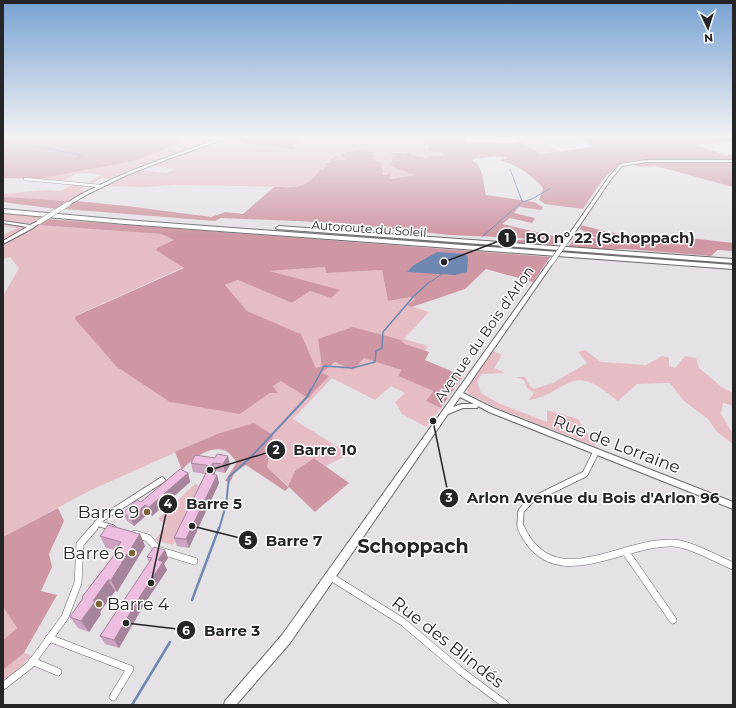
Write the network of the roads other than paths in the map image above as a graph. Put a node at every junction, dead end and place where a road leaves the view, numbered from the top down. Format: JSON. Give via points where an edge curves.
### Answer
{"nodes":[{"id":1,"x":135,"y":170,"type":"edge"},
{"id":2,"x":617,"y":170,"type":"edge"},
{"id":3,"x":25,"y":179,"type":"dead end"},
{"id":4,"x":100,"y":186,"type":"junction"},
{"id":5,"x":3,"y":205,"type":"edge"},
{"id":6,"x":3,"y":211,"type":"edge"},
{"id":7,"x":3,"y":222,"type":"edge"},
{"id":8,"x":32,"y":227,"type":"junction"},
{"id":9,"x":3,"y":243,"type":"edge"},
{"id":10,"x":733,"y":261,"type":"edge"},
{"id":11,"x":733,"y":267,"type":"edge"},
{"id":12,"x":458,"y":395,"type":"junction"},
{"id":13,"x":475,"y":406,"type":"junction"},
{"id":14,"x":491,"y":410,"type":"junction"},
{"id":15,"x":446,"y":412,"type":"junction"},
{"id":16,"x":596,"y":452,"type":"junction"},
{"id":17,"x":162,"y":480,"type":"dead end"},
{"id":18,"x":733,"y":506,"type":"edge"},
{"id":19,"x":97,"y":524,"type":"junction"},
{"id":20,"x":625,"y":551,"type":"junction"},
{"id":21,"x":194,"y":561,"type":"dead end"},
{"id":22,"x":733,"y":566,"type":"edge"},
{"id":23,"x":331,"y":577,"type":"junction"},
{"id":24,"x":673,"y":620,"type":"dead end"},
{"id":25,"x":49,"y":638,"type":"junction"},
{"id":26,"x":32,"y":662,"type":"junction"},
{"id":27,"x":58,"y":672,"type":"dead end"},
{"id":28,"x":3,"y":686,"type":"edge"},
{"id":29,"x":113,"y":697,"type":"dead end"},
{"id":30,"x":229,"y":705,"type":"edge"},
{"id":31,"x":506,"y":705,"type":"edge"}],
"edges":[{"from":1,"to":4,"type":"main road"},
{"from":2,"to":12,"type":"main road","name":"Avenue du Bois d'Arlon","bridge":true},
{"from":3,"to":4,"type":"street"},
{"from":4,"to":8,"type":"main road","bridge":true},
{"from":5,"to":10,"type":"highway","name":"Autoroute du Soleil","via":[[116,216]]},
{"from":6,"to":11,"type":"highway","name":"Autoroute du Soleil","via":[[117,222]]},
{"from":7,"to":8,"type":"main road"},
{"from":8,"to":9,"type":"main road"},
{"from":12,"to":13,"type":"main road","name":"Rue de Lorraine"},
{"from":12,"to":14,"type":"main road","name":"Rue de Lorraine"},
{"from":12,"to":15,"type":"main road","name":"Avenue du Bois d'Arlon"},
{"from":13,"to":14,"type":"main road","name":"Rue de Lorraine"},
{"from":13,"to":15,"type":"main road","name":"Rue de Lorraine","via":[[462,406]]},
{"from":14,"to":16,"type":"main road","name":"Rue de Lorraine"},
{"from":15,"to":23,"type":"main road","name":"Avenue du Bois d'Arlon"},
{"from":16,"to":18,"type":"main road","name":"Rue de Lorraine"},
{"from":16,"to":20,"type":"street","via":[[585,474],[530,500],[521,511],[520,525],[526,540],[540,553],[558,562],[577,563]]},
{"from":17,"to":19,"type":"street"},
{"from":19,"to":21,"type":"street","via":[[148,538],[158,550]]},
{"from":19,"to":25,"type":"street","via":[[80,544],[77,589],[65,617]]},
{"from":20,"to":22,"type":"street","via":[[658,543],[675,543]]},
{"from":20,"to":24,"type":"street"},
{"from":23,"to":30,"type":"main road","name":"Avenue du Bois d'Arlon","via":[[286,639]]},
{"from":23,"to":31,"type":"street","name":"Rue des Blindés","via":[[403,622]]},
{"from":25,"to":26,"type":"street"},
{"from":25,"to":29,"type":"street","via":[[130,669]]},
{"from":26,"to":27,"type":"street"},
{"from":26,"to":28,"type":"street"}]}
